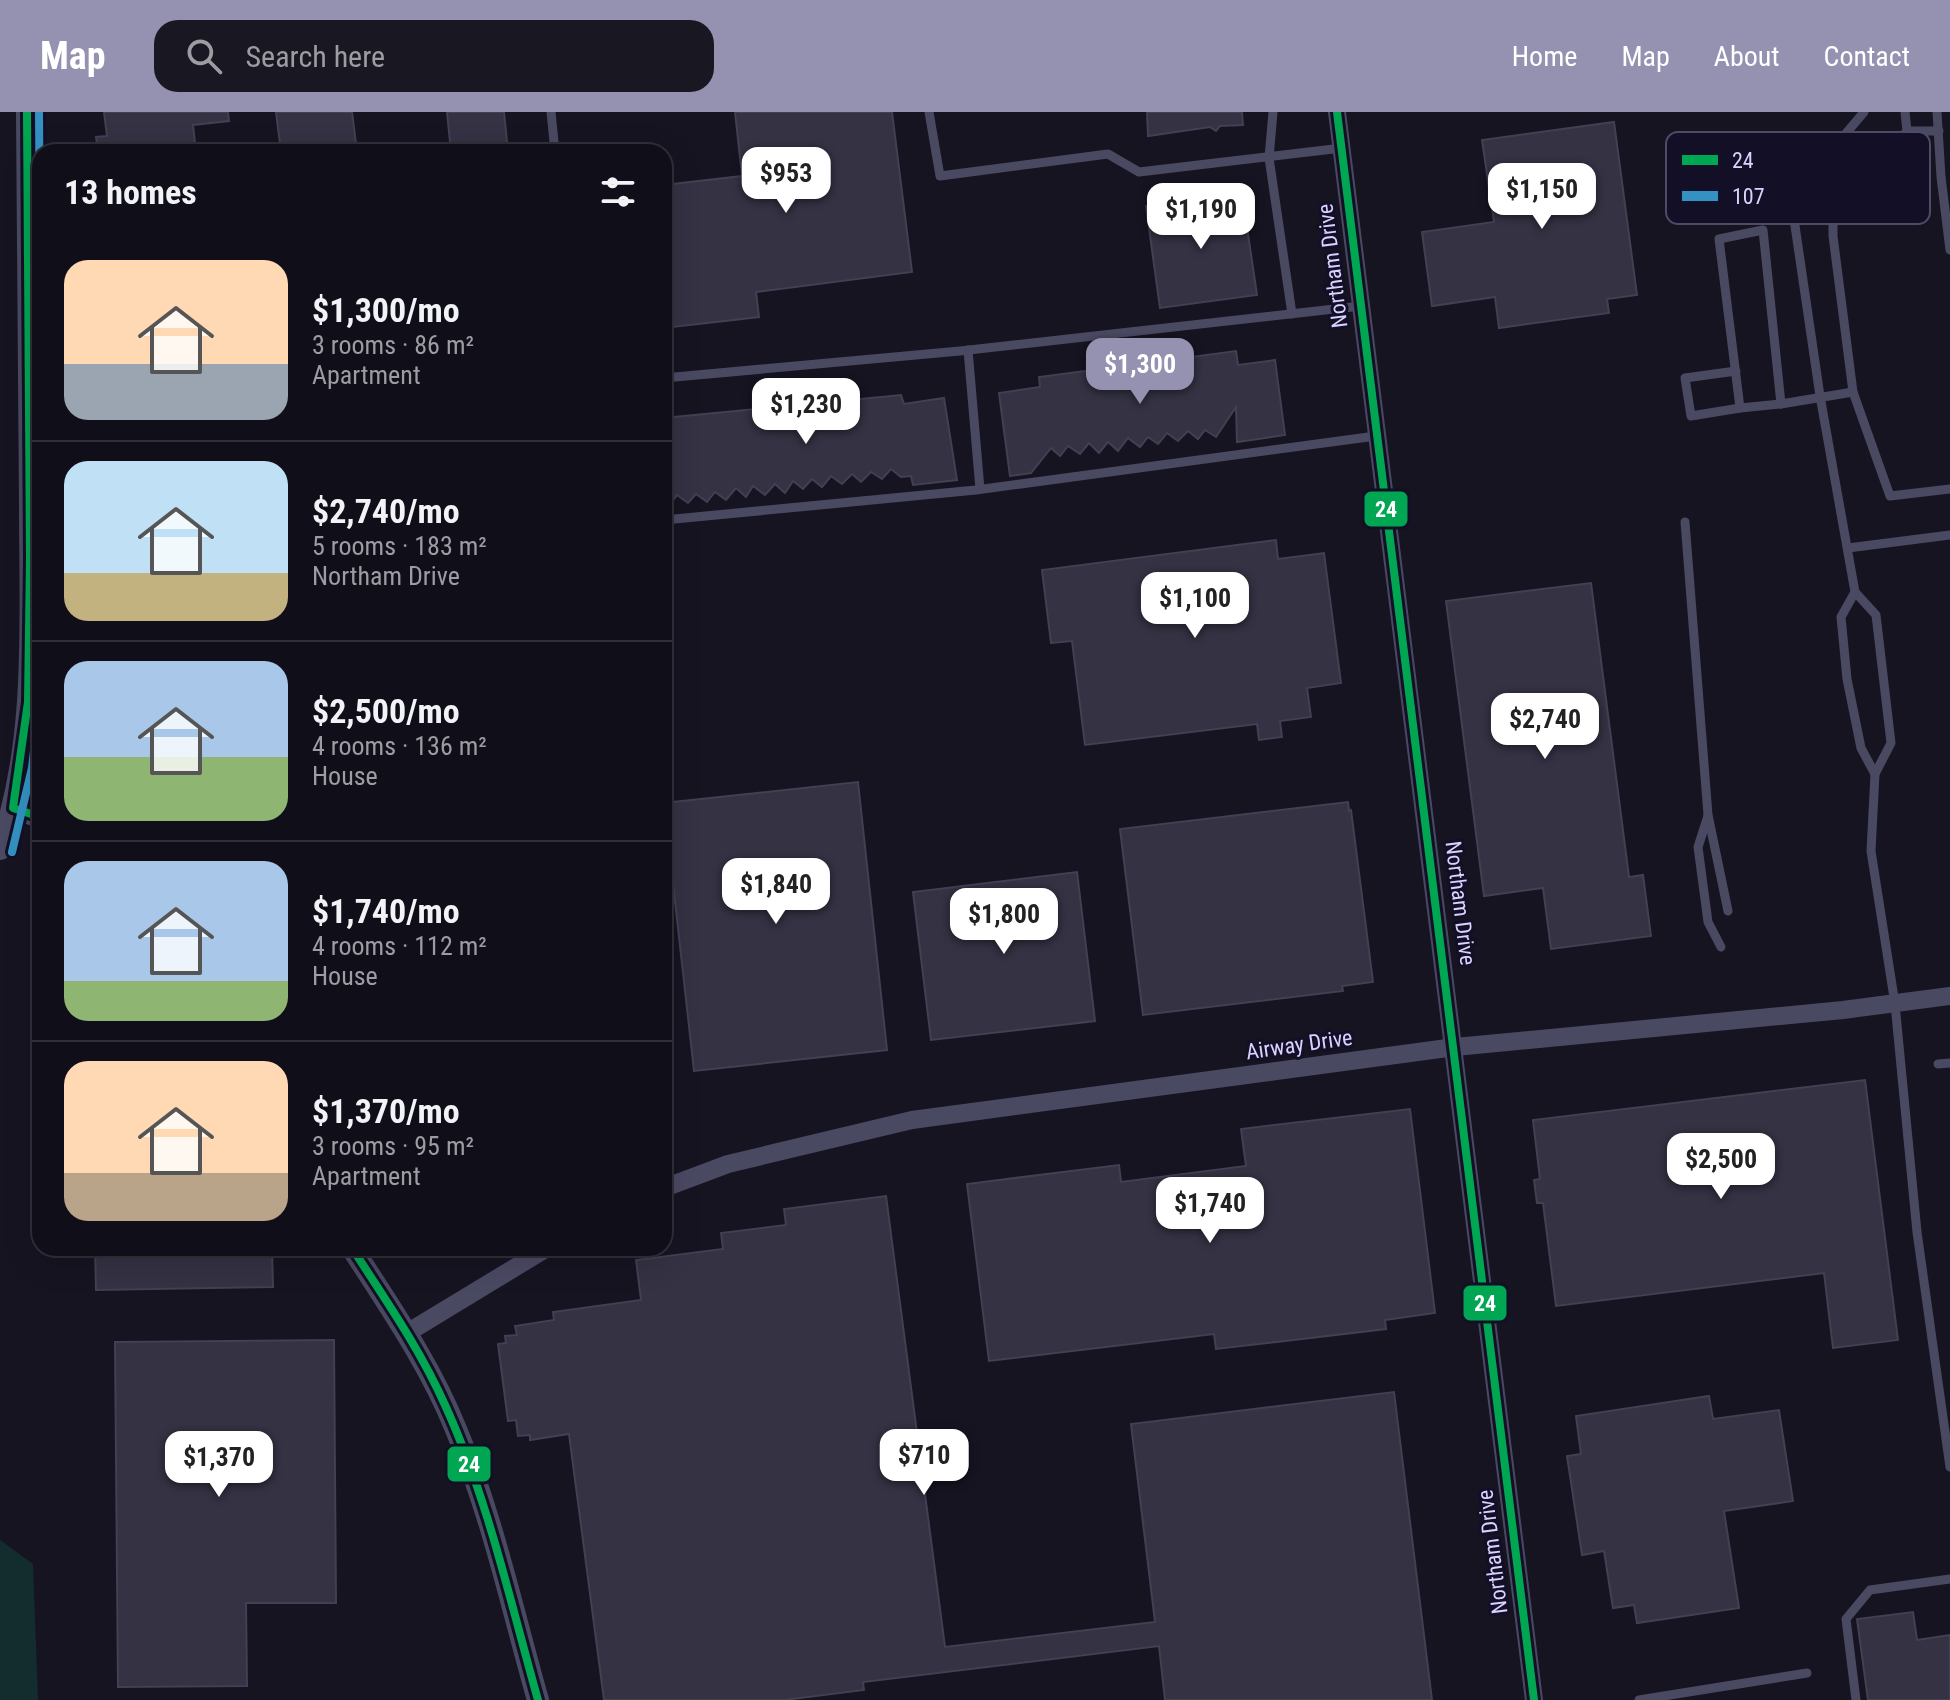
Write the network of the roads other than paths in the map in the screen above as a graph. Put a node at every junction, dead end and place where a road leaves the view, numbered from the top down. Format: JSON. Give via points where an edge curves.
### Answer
{"nodes":[{"id":1,"x":27,"y":112,"type":"edge"},
{"id":2,"x":551,"y":112,"type":"edge"},
{"id":3,"x":929,"y":112,"type":"edge"},
{"id":4,"x":1273,"y":112,"type":"edge"},
{"id":5,"x":1337,"y":112,"type":"edge"},
{"id":6,"x":1864,"y":112,"type":"edge"},
{"id":7,"x":1905,"y":112,"type":"edge"},
{"id":8,"x":1937,"y":112,"type":"edge"},
{"id":9,"x":1907,"y":131,"type":"joint"},
{"id":10,"x":1939,"y":131,"type":"junction"},
{"id":11,"x":1847,"y":132,"type":"edge"},
{"id":12,"x":554,"y":144,"type":"edge"},
{"id":13,"x":1342,"y":148,"type":"junction"},
{"id":14,"x":1269,"y":158,"type":"junction"},
{"id":15,"x":1795,"y":224,"type":"edge"},
{"id":16,"x":1834,"y":224,"type":"edge"},
{"id":17,"x":1950,"y":250,"type":"edge"},
{"id":18,"x":1361,"y":306,"type":"junction"},
{"id":19,"x":1292,"y":314,"type":"junction"},
{"id":20,"x":968,"y":350,"type":"junction"},
{"id":21,"x":1736,"y":371,"type":"junction"},
{"id":22,"x":672,"y":377,"type":"edge"},
{"id":23,"x":1853,"y":392,"type":"junction"},
{"id":24,"x":1820,"y":396,"type":"junction"},
{"id":25,"x":1781,"y":404,"type":"junction"},
{"id":26,"x":1740,"y":408,"type":"junction"},
{"id":27,"x":1376,"y":436,"type":"junction"},
{"id":28,"x":32,"y":481,"type":"edge"},
{"id":29,"x":980,"y":489,"type":"junction"},
{"id":30,"x":1950,"y":489,"type":"edge"},
{"id":31,"x":672,"y":519,"type":"edge"},
{"id":32,"x":1685,"y":522,"type":"dead end"},
{"id":33,"x":1950,"y":535,"type":"edge"},
{"id":34,"x":1848,"y":548,"type":"junction"},
{"id":35,"x":1855,"y":592,"type":"junction"},
{"id":36,"x":32,"y":653,"type":"edge"},
{"id":37,"x":1875,"y":774,"type":"junction"},
{"id":38,"x":13,"y":808,"type":"junction"},
{"id":39,"x":32,"y":814,"type":"edge"},
{"id":40,"x":1708,"y":815,"type":"junction"},
{"id":41,"x":0,"y":849,"type":"edge"},
{"id":42,"x":1728,"y":911,"type":"dead end"},
{"id":43,"x":1721,"y":947,"type":"dead end"},
{"id":44,"x":1950,"y":996,"type":"edge"},
{"id":45,"x":1895,"y":1004,"type":"junction"},
{"id":46,"x":1455,"y":1047,"type":"junction"},
{"id":47,"x":1950,"y":1063,"type":"edge"},
{"id":48,"x":1938,"y":1064,"type":"dead end"},
{"id":49,"x":672,"y":1185,"type":"edge"},
{"id":50,"x":357,"y":1256,"type":"edge"},
{"id":51,"x":534,"y":1256,"type":"edge"},
{"id":52,"x":407,"y":1333,"type":"junction"},
{"id":53,"x":1950,"y":1467,"type":"edge"},
{"id":54,"x":1950,"y":1579,"type":"edge"},
{"id":55,"x":1807,"y":1673,"type":"dead end"},
{"id":56,"x":538,"y":1700,"type":"edge"},
{"id":57,"x":1534,"y":1700,"type":"edge"},
{"id":58,"x":1639,"y":1700,"type":"edge"},
{"id":59,"x":1856,"y":1700,"type":"edge"}],
"edges":[{"from":1,"to":28,"type":"street"},
{"from":2,"to":12,"type":"lane"},
{"from":3,"to":14,"type":"lane","via":[[940,176],[1108,154],[1139,172]]},
{"from":4,"to":14,"type":"lane"},
{"from":5,"to":13,"type":"street","name":"Northam Drive"},
{"from":6,"to":11,"type":"lane"},
{"from":7,"to":9,"type":"lane"},
{"from":8,"to":10,"type":"lane"},
{"from":9,"to":10,"type":"lane"},
{"from":10,"to":17,"type":"lane"},
{"from":13,"to":14,"type":"lane"},
{"from":13,"to":18,"type":"street","name":"Northam Drive"},
{"from":14,"to":19,"type":"lane"},
{"from":15,"to":24,"type":"lane"},
{"from":16,"to":23,"type":"lane"},
{"from":18,"to":19,"type":"lane"},
{"from":18,"to":27,"type":"street","name":"Northam Drive"},
{"from":19,"to":20,"type":"lane"},
{"from":20,"to":22,"type":"lane"},
{"from":20,"to":29,"type":"lane"},
{"from":21,"to":25,"type":"lane","via":[[1719,239],[1763,230]]},
{"from":21,"to":26,"type":"lane"},
{"from":21,"to":26,"type":"lane","via":[[1685,378],[1691,416]]},
{"from":23,"to":24,"type":"lane"},
{"from":23,"to":30,"type":"lane","via":[[1890,496]]},
{"from":24,"to":25,"type":"lane"},
{"from":24,"to":34,"type":"lane"},
{"from":25,"to":26,"type":"lane"},
{"from":27,"to":29,"type":"lane"},
{"from":27,"to":46,"type":"street","name":"Northam Drive"},
{"from":29,"to":31,"type":"lane"},
{"from":32,"to":40,"type":"lane"},
{"from":33,"to":34,"type":"lane"},
{"from":34,"to":35,"type":"lane"},
{"from":35,"to":37,"type":"lane","via":[[1841,617],[1847,679],[1861,748]]},
{"from":35,"to":37,"type":"lane","via":[[1876,615],[1891,743]]},
{"from":36,"to":38,"type":"street"},
{"from":37,"to":45,"type":"lane","via":[[1871,851]]},
{"from":38,"to":39,"type":"street"},
{"from":38,"to":41,"type":"street"},
{"from":40,"to":42,"type":"lane"},
{"from":40,"to":43,"type":"lane","via":[[1698,847],[1708,922]]},
{"from":44,"to":45,"type":"street","name":"Airway Drive"},
{"from":45,"to":46,"type":"street","name":"Airway Drive"},
{"from":45,"to":53,"type":"lane","via":[[1917,1232]]},
{"from":46,"to":49,"type":"street","name":"Airway Drive","via":[[912,1120],[728,1164]]},
{"from":46,"to":57,"type":"street","name":"Northam Drive"},
{"from":47,"to":48,"type":"lane"},
{"from":50,"to":52,"type":"street"},
{"from":51,"to":52,"type":"street"},
{"from":52,"to":56,"type":"street","via":[[455,1426],[484,1501]]},
{"from":54,"to":59,"type":"lane","via":[[1870,1590],[1846,1619]]},
{"from":55,"to":58,"type":"lane"}]}
